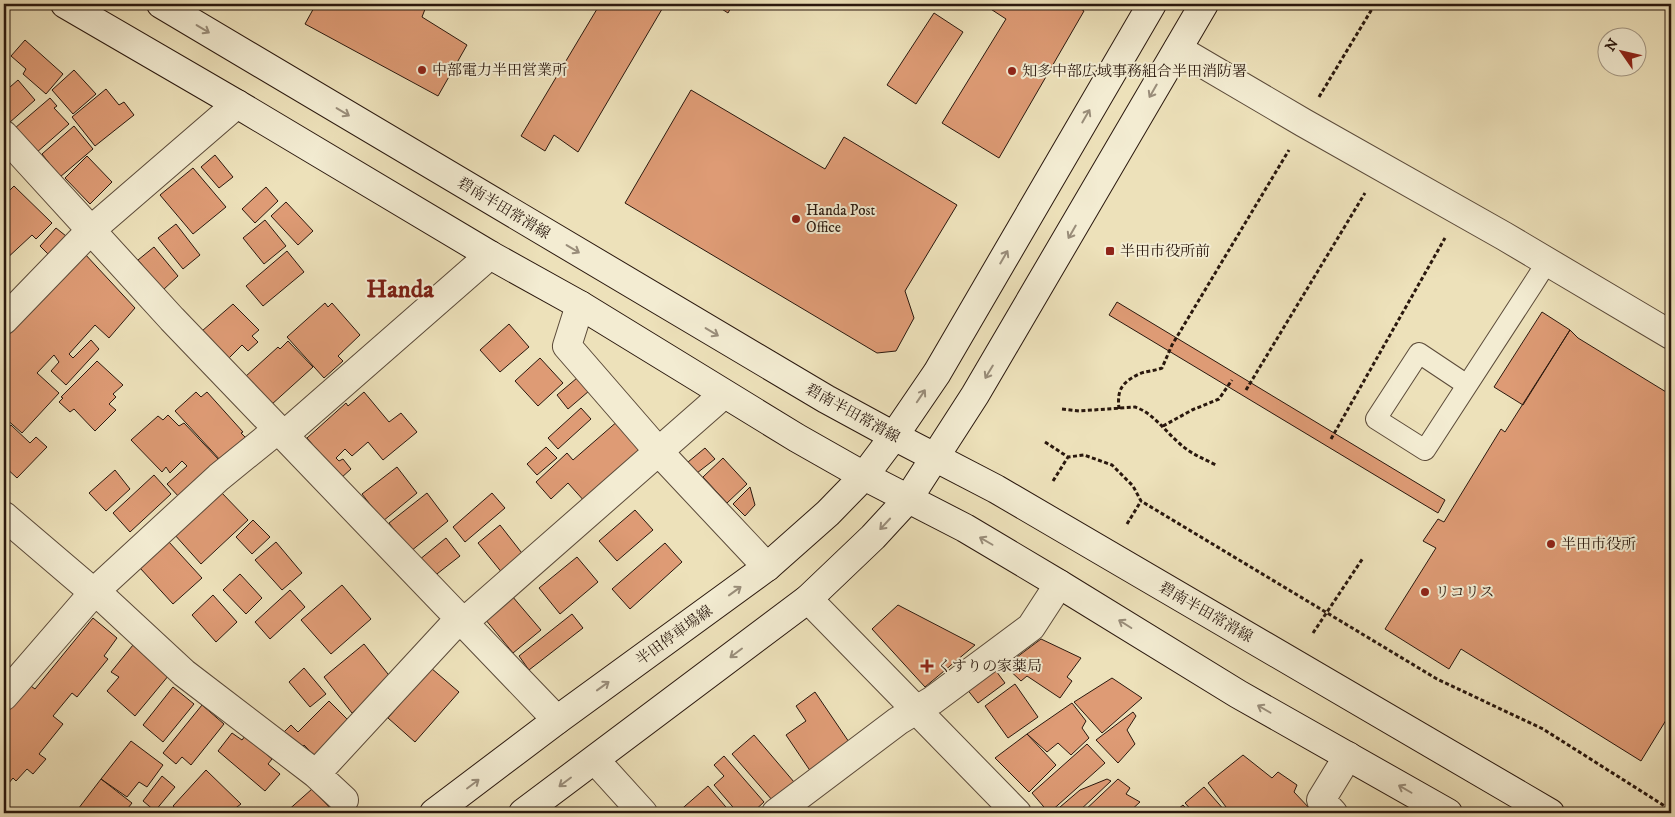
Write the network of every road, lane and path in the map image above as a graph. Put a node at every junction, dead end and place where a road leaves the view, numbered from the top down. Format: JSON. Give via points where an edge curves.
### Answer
{"nodes":[{"id":1,"x":65,"y":4,"type":"edge"},
{"id":2,"x":163,"y":4,"type":"edge"},
{"id":3,"x":1152,"y":4,"type":"edge"},
{"id":4,"x":1204,"y":4,"type":"edge"},
{"id":5,"x":1375,"y":4,"type":"edge"},
{"id":6,"x":1178,"y":49,"type":"junction"},
{"id":7,"x":238,"y":104,"type":"junction"},
{"id":8,"x":1304,"y":123,"type":"junction"},
{"id":9,"x":4,"y":135,"type":"edge"},
{"id":10,"x":1369,"y":186,"type":"dead end"},
{"id":11,"x":91,"y":230,"type":"junction"},
{"id":12,"x":1448,"y":233,"type":"dead end"},
{"id":13,"x":490,"y":255,"type":"junction"},
{"id":14,"x":1547,"y":262,"type":"junction"},
{"id":15,"x":580,"y":305,"type":"junction"},
{"id":16,"x":4,"y":320,"type":"edge"},
{"id":17,"x":1671,"y":335,"type":"edge"},
{"id":18,"x":1232,"y":380,"type":"dead end"},
{"id":19,"x":1467,"y":385,"type":"junction"},
{"id":20,"x":1246,"y":390,"type":"dead end"},
{"id":21,"x":724,"y":394,"type":"junction"},
{"id":22,"x":1062,"y":409,"type":"dead end"},
{"id":23,"x":1119,"y":409,"type":"junction"},
{"id":24,"x":1163,"y":426,"type":"junction"},
{"id":25,"x":280,"y":433,"type":"junction"},
{"id":26,"x":894,"y":436,"type":"junction"},
{"id":27,"x":1330,"y":439,"type":"dead end"},
{"id":28,"x":1045,"y":442,"type":"dead end"},
{"id":29,"x":659,"y":452,"type":"junction"},
{"id":30,"x":1068,"y":457,"type":"junction"},
{"id":31,"x":936,"y":458,"type":"junction"},
{"id":32,"x":1216,"y":465,"type":"dead end"},
{"id":33,"x":864,"y":476,"type":"junction"},
{"id":34,"x":1054,"y":481,"type":"dead end"},
{"id":35,"x":908,"y":499,"type":"junction"},
{"id":36,"x":1141,"y":501,"type":"junction"},
{"id":37,"x":4,"y":516,"type":"edge"},
{"id":38,"x":1127,"y":524,"type":"dead end"},
{"id":39,"x":1363,"y":558,"type":"dead end"},
{"id":40,"x":768,"y":567,"type":"junction"},
{"id":41,"x":1059,"y":584,"type":"junction"},
{"id":42,"x":94,"y":592,"type":"junction"},
{"id":43,"x":808,"y":599,"type":"junction"},
{"id":44,"x":1327,"y":612,"type":"junction"},
{"id":45,"x":461,"y":622,"type":"junction"},
{"id":46,"x":1313,"y":633,"type":"dead end"},
{"id":47,"x":4,"y":696,"type":"edge"},
{"id":48,"x":916,"y":710,"type":"junction"},
{"id":49,"x":556,"y":720,"type":"junction"},
{"id":50,"x":1348,"y":756,"type":"junction"},
{"id":51,"x":595,"y":760,"type":"junction"},
{"id":52,"x":316,"y":774,"type":"junction"},
{"id":53,"x":344,"y":800,"type":"dead end"},
{"id":54,"x":1671,"y":810,"type":"edge"},
{"id":55,"x":434,"y":813,"type":"edge"},
{"id":56,"x":523,"y":813,"type":"edge"},
{"id":57,"x":643,"y":813,"type":"edge"},
{"id":58,"x":776,"y":813,"type":"edge"},
{"id":59,"x":1017,"y":813,"type":"edge"},
{"id":60,"x":1333,"y":813,"type":"edge"},
{"id":61,"x":1448,"y":813,"type":"edge"},
{"id":62,"x":1550,"y":813,"type":"edge"}],
"edges":[{"from":1,"to":7,"type":"street"},
{"from":2,"to":26,"type":"street","name":"碧南半田常滑線","one_way":true,"via":[[809,389]]},
{"from":26,"to":3,"type":"street","name":"半田停車場線","one_way":true,"via":[[937,372]]},
{"from":4,"to":6,"type":"street"},
{"from":5,"to":8,"type":"path"},
{"from":6,"to":8,"type":"street"},
{"from":6,"to":31,"type":"street","one_way":true},
{"from":7,"to":11,"type":"street"},
{"from":7,"to":13,"type":"street"},
{"from":8,"to":14,"type":"street"},
{"from":8,"to":23,"type":"path","via":[[1172,345],[1162,368],[1140,374],[1120,387],[1117,397]]},
{"from":9,"to":11,"type":"street"},
{"from":10,"to":20,"type":"path"},
{"from":11,"to":16,"type":"street"},
{"from":11,"to":25,"type":"street"},
{"from":12,"to":27,"type":"path"},
{"from":13,"to":15,"type":"street"},
{"from":13,"to":25,"type":"street"},
{"from":14,"to":17,"type":"street"},
{"from":14,"to":19,"type":"lane"},
{"from":15,"to":21,"type":"street"},
{"from":15,"to":29,"type":"street","via":[[567,346]]},
{"from":18,"to":24,"type":"path","via":[[1219,399]]},
{"from":19,"to":19,"type":"lane","via":[[1424,450],[1376,419],[1419,353]]},
{"from":21,"to":29,"type":"street"},
{"from":21,"to":33,"type":"street"},
{"from":22,"to":23,"type":"path"},
{"from":23,"to":24,"type":"path","via":[[1135,407],[1144,410]]},
{"from":24,"to":32,"type":"path","via":[[1194,455]]},
{"from":25,"to":42,"type":"street","via":[[219,477]]},
{"from":25,"to":45,"type":"street"},
{"from":26,"to":31,"type":"street","name":"碧南半田常滑線"},
{"from":26,"to":33,"type":"street","name":"半田停車場線"},
{"from":28,"to":30,"type":"path"},
{"from":29,"to":40,"type":"street"},
{"from":29,"to":45,"type":"street"},
{"from":30,"to":34,"type":"path"},
{"from":30,"to":36,"type":"path","via":[[1084,455],[1112,465],[1133,486]]},
{"from":31,"to":35,"type":"street"},
{"from":31,"to":62,"type":"street","name":"碧南半田常滑線","via":[[996,489]]},
{"from":33,"to":35,"type":"street"},
{"from":33,"to":40,"type":"street","name":"半田停車場線"},
{"from":41,"to":35,"type":"street","one_way":true,"via":[[965,528]]},
{"from":35,"to":43,"type":"street","one_way":true},
{"from":36,"to":38,"type":"path"},
{"from":36,"to":44,"type":"path"},
{"from":37,"to":42,"type":"street"},
{"from":39,"to":44,"type":"path"},
{"from":49,"to":40,"type":"street","name":"半田停車場線","one_way":true},
{"from":41,"to":48,"type":"street","via":[[1031,627]]},
{"from":50,"to":41,"type":"street","one_way":true,"via":[[1238,694]]},
{"from":42,"to":47,"type":"street"},
{"from":42,"to":52,"type":"street","via":[[184,673]]},
{"from":43,"to":48,"type":"street"},
{"from":43,"to":51,"type":"street","one_way":true},
{"from":44,"to":46,"type":"path"},
{"from":44,"to":54,"type":"path","via":[[1437,679],[1543,729]]},
{"from":45,"to":49,"type":"street"},
{"from":45,"to":52,"type":"street","via":[[450,629]]},
{"from":48,"to":58,"type":"street"},
{"from":48,"to":59,"type":"street"},
{"from":55,"to":49,"type":"street","name":"半田停車場線","one_way":true},
{"from":50,"to":60,"type":"street","via":[[1321,800]]},
{"from":61,"to":50,"type":"street","one_way":true},
{"from":51,"to":56,"type":"street","one_way":true},
{"from":51,"to":57,"type":"street"},
{"from":52,"to":53,"type":"street"}]}
